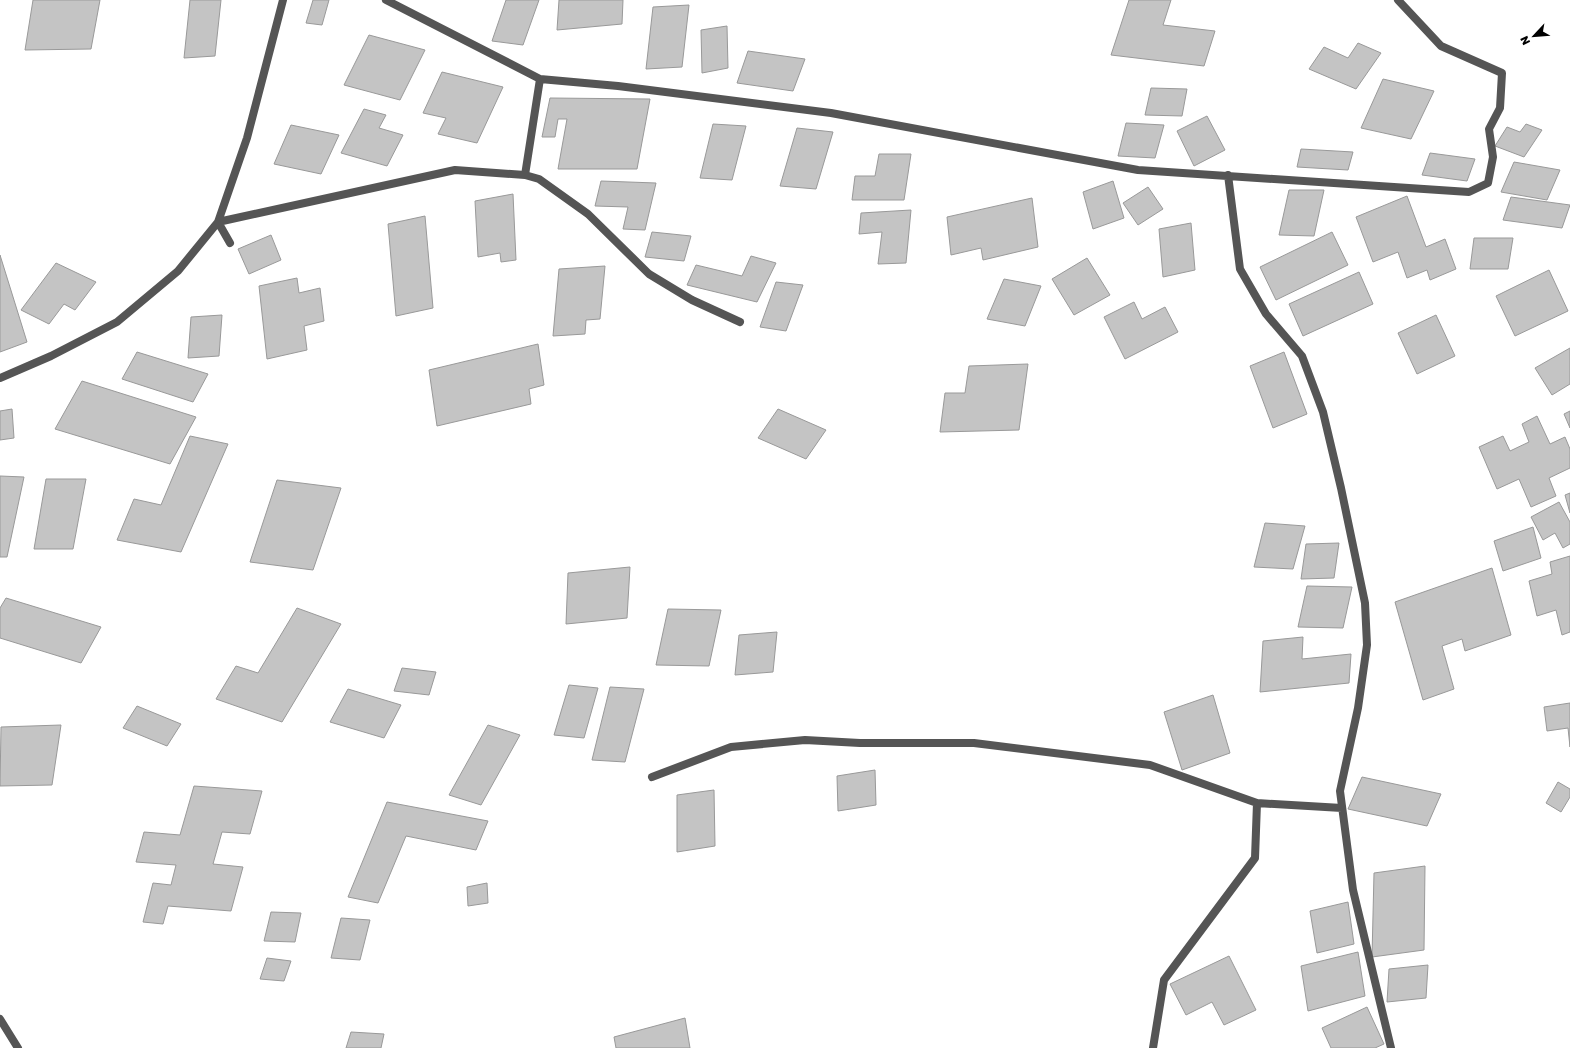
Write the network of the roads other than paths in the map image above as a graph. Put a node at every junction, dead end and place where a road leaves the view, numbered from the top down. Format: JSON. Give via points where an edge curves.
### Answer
{"nodes":[{"id":1,"x":283,"y":0,"type":"edge"},
{"id":2,"x":386,"y":0,"type":"edge"},
{"id":3,"x":1398,"y":0,"type":"edge"},
{"id":4,"x":540,"y":79,"type":"junction"},
{"id":5,"x":525,"y":175,"type":"junction"},
{"id":6,"x":1228,"y":175,"type":"junction"},
{"id":7,"x":218,"y":222,"type":"junction"},
{"id":8,"x":230,"y":243,"type":"dead end"},
{"id":9,"x":740,"y":322,"type":"dead end"},
{"id":10,"x":0,"y":378,"type":"edge"},
{"id":11,"x":652,"y":777,"type":"dead end"},
{"id":12,"x":1257,"y":803,"type":"junction"},
{"id":13,"x":1342,"y":808,"type":"junction"},
{"id":14,"x":0,"y":1019,"type":"edge"},
{"id":15,"x":18,"y":1048,"type":"edge"},
{"id":16,"x":1153,"y":1048,"type":"edge"},
{"id":17,"x":1392,"y":1048,"type":"edge"}],
"edges":[{"from":1,"to":7,"type":"street","via":[[246,138]]},
{"from":2,"to":4,"type":"street"},
{"from":3,"to":6,"type":"street","via":[[1441,46],[1502,73],[1500,108],[1489,129],[1493,157],[1488,183],[1469,192]]},
{"from":4,"to":5,"type":"street"},
{"from":4,"to":6,"type":"street","via":[[618,86],[831,113],[1138,170]]},
{"from":5,"to":7,"type":"street","via":[[456,170]]},
{"from":5,"to":9,"type":"street","via":[[539,178],[588,214],[649,274],[692,300]]},
{"from":6,"to":13,"type":"street","via":[[1240,269],[1266,314],[1302,356],[1323,412],[1365,603],[1367,645],[1358,708],[1340,791]]},
{"from":7,"to":8,"type":"street"},
{"from":7,"to":10,"type":"street","via":[[178,271],[117,322],[51,356]]},
{"from":11,"to":12,"type":"street","via":[[731,747],[805,740],[860,743],[974,743],[1150,765]]},
{"from":12,"to":13,"type":"street"},
{"from":12,"to":16,"type":"street","via":[[1255,858],[1164,980]]},
{"from":13,"to":17,"type":"street","via":[[1353,890]]},
{"from":14,"to":15,"type":"street"}]}
